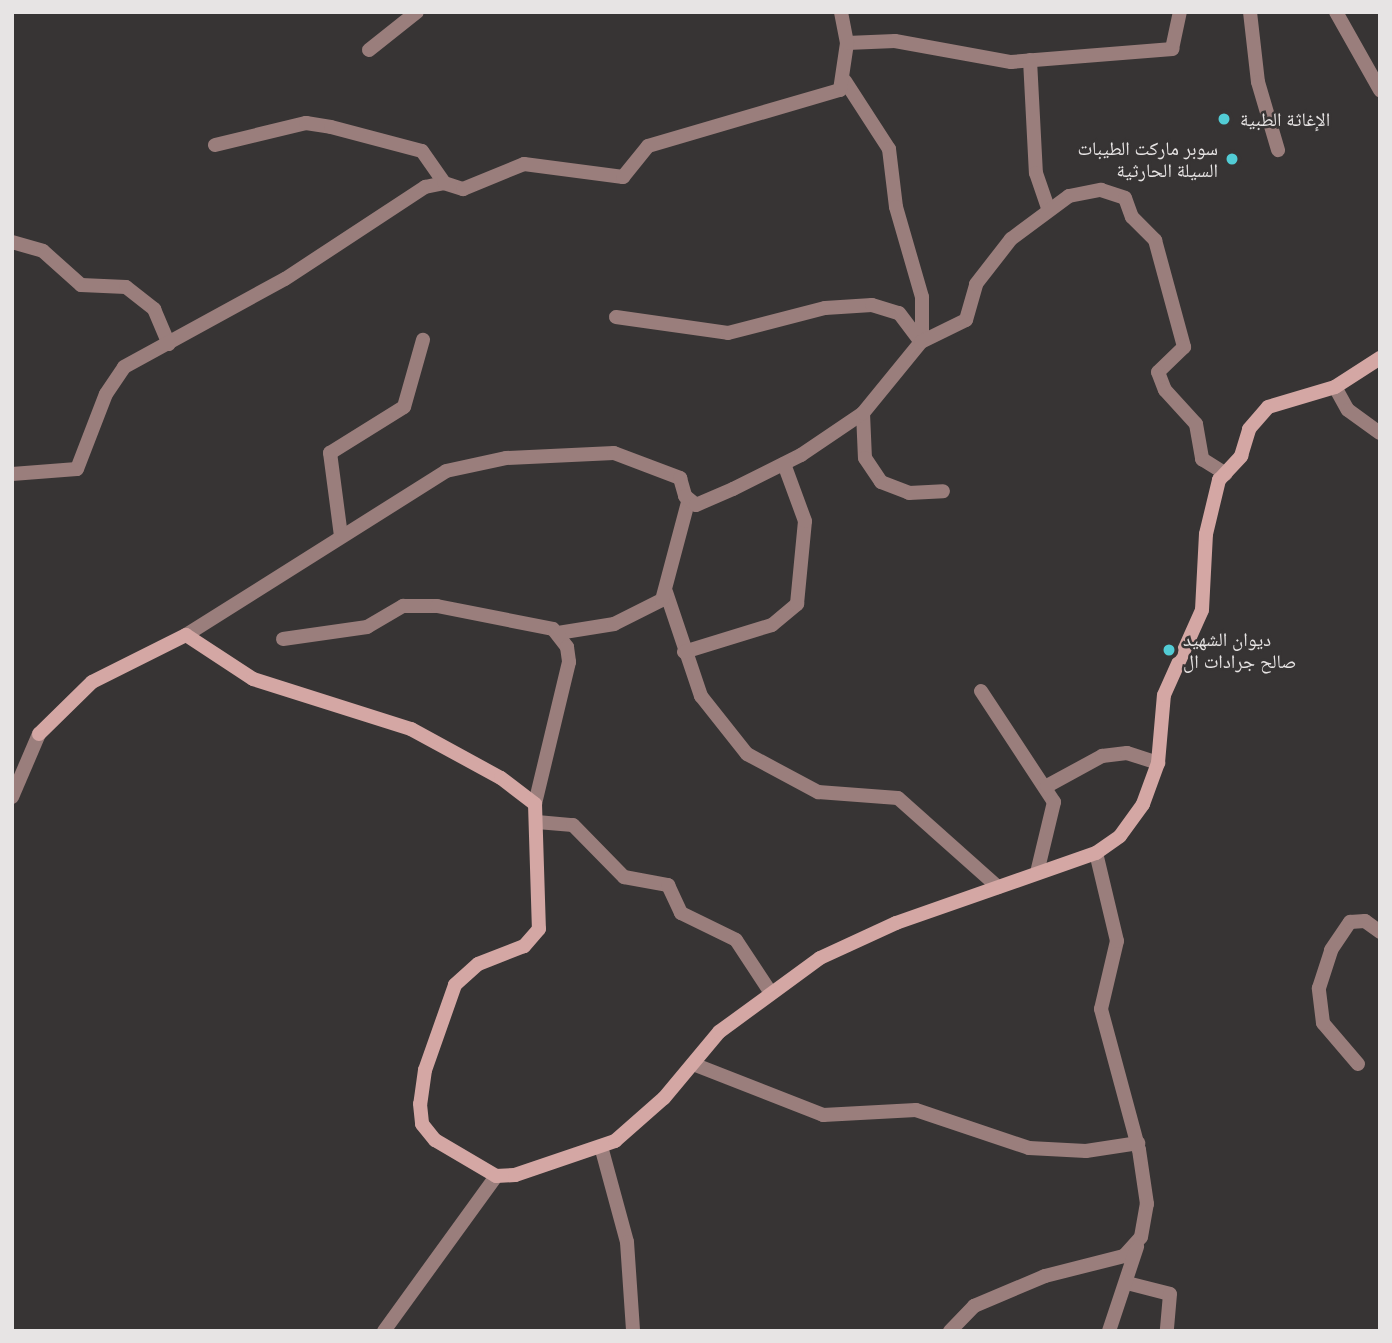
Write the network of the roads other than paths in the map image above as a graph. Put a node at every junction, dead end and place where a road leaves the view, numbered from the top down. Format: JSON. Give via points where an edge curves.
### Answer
{"nodes":[{"id":1,"x":417,"y":12,"type":"edge"},
{"id":2,"x":841,"y":12,"type":"edge"},
{"id":3,"x":1180,"y":12,"type":"edge"},
{"id":4,"x":1250,"y":12,"type":"edge"},
{"id":5,"x":1336,"y":12,"type":"edge"},
{"id":6,"x":847,"y":43,"type":"junction"},
{"id":7,"x":369,"y":50,"type":"dead end"},
{"id":8,"x":1030,"y":60,"type":"junction"},
{"id":9,"x":845,"y":81,"type":"junction"},
{"id":10,"x":1380,"y":90,"type":"edge"},
{"id":11,"x":215,"y":145,"type":"dead end"},
{"id":12,"x":1278,"y":150,"type":"dead end"},
{"id":13,"x":444,"y":183,"type":"junction"},
{"id":14,"x":1049,"y":210,"type":"junction"},
{"id":15,"x":12,"y":242,"type":"edge"},
{"id":16,"x":615,"y":317,"type":"dead end"},
{"id":17,"x":423,"y":340,"type":"dead end"},
{"id":18,"x":922,"y":342,"type":"junction"},
{"id":19,"x":169,"y":344,"type":"junction"},
{"id":20,"x":1380,"y":358,"type":"edge"},
{"id":21,"x":1335,"y":387,"type":"junction"},
{"id":22,"x":863,"y":414,"type":"junction"},
{"id":23,"x":1380,"y":433,"type":"edge"},
{"id":24,"x":784,"y":464,"type":"junction"},
{"id":25,"x":12,"y":474,"type":"edge"},
{"id":26,"x":1226,"y":474,"type":"junction"},
{"id":27,"x":943,"y":491,"type":"dead end"},
{"id":28,"x":688,"y":502,"type":"junction"},
{"id":29,"x":341,"y":536,"type":"junction"},
{"id":30,"x":666,"y":592,"type":"junction"},
{"id":31,"x":558,"y":633,"type":"junction"},
{"id":32,"x":186,"y":635,"type":"junction"},
{"id":33,"x":283,"y":639,"type":"dead end"},
{"id":34,"x":684,"y":652,"type":"junction"},
{"id":35,"x":981,"y":691,"type":"dead end"},
{"id":36,"x":1158,"y":764,"type":"junction"},
{"id":37,"x":1047,"y":786,"type":"junction"},
{"id":38,"x":12,"y":797,"type":"edge"},
{"id":39,"x":535,"y":804,"type":"junction"},
{"id":40,"x":537,"y":822,"type":"junction"},
{"id":41,"x":1096,"y":853,"type":"junction"},
{"id":42,"x":1037,"y":873,"type":"junction"},
{"id":43,"x":998,"y":887,"type":"junction"},
{"id":44,"x":1380,"y":932,"type":"edge"},
{"id":45,"x":769,"y":990,"type":"junction"},
{"id":46,"x":693,"y":1063,"type":"junction"},
{"id":47,"x":1358,"y":1064,"type":"dead end"},
{"id":48,"x":1138,"y":1143,"type":"junction"},
{"id":49,"x":602,"y":1150,"type":"junction"},
{"id":50,"x":496,"y":1176,"type":"junction"},
{"id":51,"x":1138,"y":1246,"type":"junction"},
{"id":52,"x":1127,"y":1283,"type":"junction"},
{"id":53,"x":384,"y":1331,"type":"edge"},
{"id":54,"x":633,"y":1331,"type":"edge"},
{"id":55,"x":950,"y":1331,"type":"edge"},
{"id":56,"x":1109,"y":1331,"type":"edge"},
{"id":57,"x":1167,"y":1331,"type":"edge"}],
"edges":[{"from":1,"to":7,"type":"street"},
{"from":2,"to":6,"type":"street"},
{"from":3,"to":8,"type":"street","via":[[1172,49]]},
{"from":4,"to":12,"type":"street","via":[[1258,82]]},
{"from":5,"to":10,"type":"street"},
{"from":6,"to":8,"type":"street","via":[[895,41],[967,58]]},
{"from":6,"to":9,"type":"street"},
{"from":8,"to":14,"type":"street","via":[[1036,173]]},
{"from":9,"to":13,"type":"street","via":[[828,95],[648,146],[623,177],[524,163],[463,189]]},
{"from":9,"to":18,"type":"street","via":[[889,149],[896,207],[922,297]]},
{"from":11,"to":13,"type":"street","via":[[306,123],[331,127],[422,152]]},
{"from":13,"to":19,"type":"street","via":[[425,187],[285,279]]},
{"from":14,"to":18,"type":"street","via":[[1011,239],[976,284],[961,327]]},
{"from":14,"to":26,"type":"street","via":[[1069,196],[1117,191],[1155,240],[1184,347],[1158,372],[1165,390],[1196,424],[1202,459]]},
{"from":15,"to":19,"type":"street","via":[[43,251],[81,285],[127,287],[154,309]]},
{"from":16,"to":18,"type":"street","via":[[728,333],[833,307],[872,305],[899,313]]},
{"from":17,"to":29,"type":"street","via":[[404,407],[330,453]]},
{"from":18,"to":22,"type":"street"},
{"from":19,"to":25,"type":"street","via":[[124,367],[106,394],[77,470]]},
{"from":20,"to":21,"type":"street"},
{"from":21,"to":23,"type":"street","via":[[1348,410]]},
{"from":21,"to":26,"type":"street","via":[[1268,407]]},
{"from":22,"to":24,"type":"street"},
{"from":22,"to":27,"type":"street","via":[[865,458],[881,482],[909,493]]},
{"from":24,"to":28,"type":"street","via":[[696,505]]},
{"from":24,"to":34,"type":"street","via":[[805,521],[797,604],[772,625]]},
{"from":26,"to":36,"type":"street","via":[[1210,507],[1202,610],[1164,695]]},
{"from":28,"to":29,"type":"street","via":[[680,478],[614,453],[506,458],[446,471]]},
{"from":28,"to":30,"type":"street"},
{"from":29,"to":32,"type":"street"},
{"from":30,"to":31,"type":"street","via":[[640,616]]},
{"from":30,"to":34,"type":"street"},
{"from":31,"to":33,"type":"street","via":[[537,622],[403,606],[367,627]]},
{"from":31,"to":39,"type":"street","via":[[569,662]]},
{"from":32,"to":38,"type":"street","via":[[92,682],[38,734]]},
{"from":32,"to":39,"type":"street","via":[[253,679],[411,729],[501,778]]},
{"from":34,"to":43,"type":"street","via":[[711,712],[761,765],[818,792],[898,799]]},
{"from":35,"to":37,"type":"street"},
{"from":36,"to":37,"type":"street","via":[[1127,753],[1102,756]]},
{"from":36,"to":41,"type":"street","via":[[1133,821]]},
{"from":37,"to":42,"type":"street","via":[[1055,816]]},
{"from":39,"to":40,"type":"street"},
{"from":40,"to":45,"type":"street","via":[[573,825],[624,877],[668,885],[681,913],[736,940]]},
{"from":40,"to":50,"type":"street","via":[[539,929],[524,946],[478,964],[456,985],[425,1070],[420,1104],[422,1124],[435,1140]]},
{"from":41,"to":42,"type":"street"},
{"from":41,"to":48,"type":"street","via":[[1117,941],[1101,1009]]},
{"from":42,"to":43,"type":"street"},
{"from":43,"to":45,"type":"street","via":[[858,939]]},
{"from":44,"to":47,"type":"street","via":[[1366,921],[1350,922],[1331,950],[1319,988],[1323,1023]]},
{"from":45,"to":46,"type":"street"},
{"from":46,"to":48,"type":"street","via":[[824,1115],[916,1110],[1029,1147],[1086,1150]]},
{"from":46,"to":49,"type":"street","via":[[664,1098]]},
{"from":48,"to":51,"type":"street","via":[[1147,1204]]},
{"from":49,"to":50,"type":"street"},
{"from":49,"to":54,"type":"street","via":[[627,1242]]},
{"from":50,"to":53,"type":"street"},
{"from":51,"to":52,"type":"street"},
{"from":51,"to":55,"type":"street","via":[[1124,1256],[1045,1276],[974,1306]]},
{"from":52,"to":56,"type":"street"},
{"from":52,"to":57,"type":"street","via":[[1170,1294]]}]}
